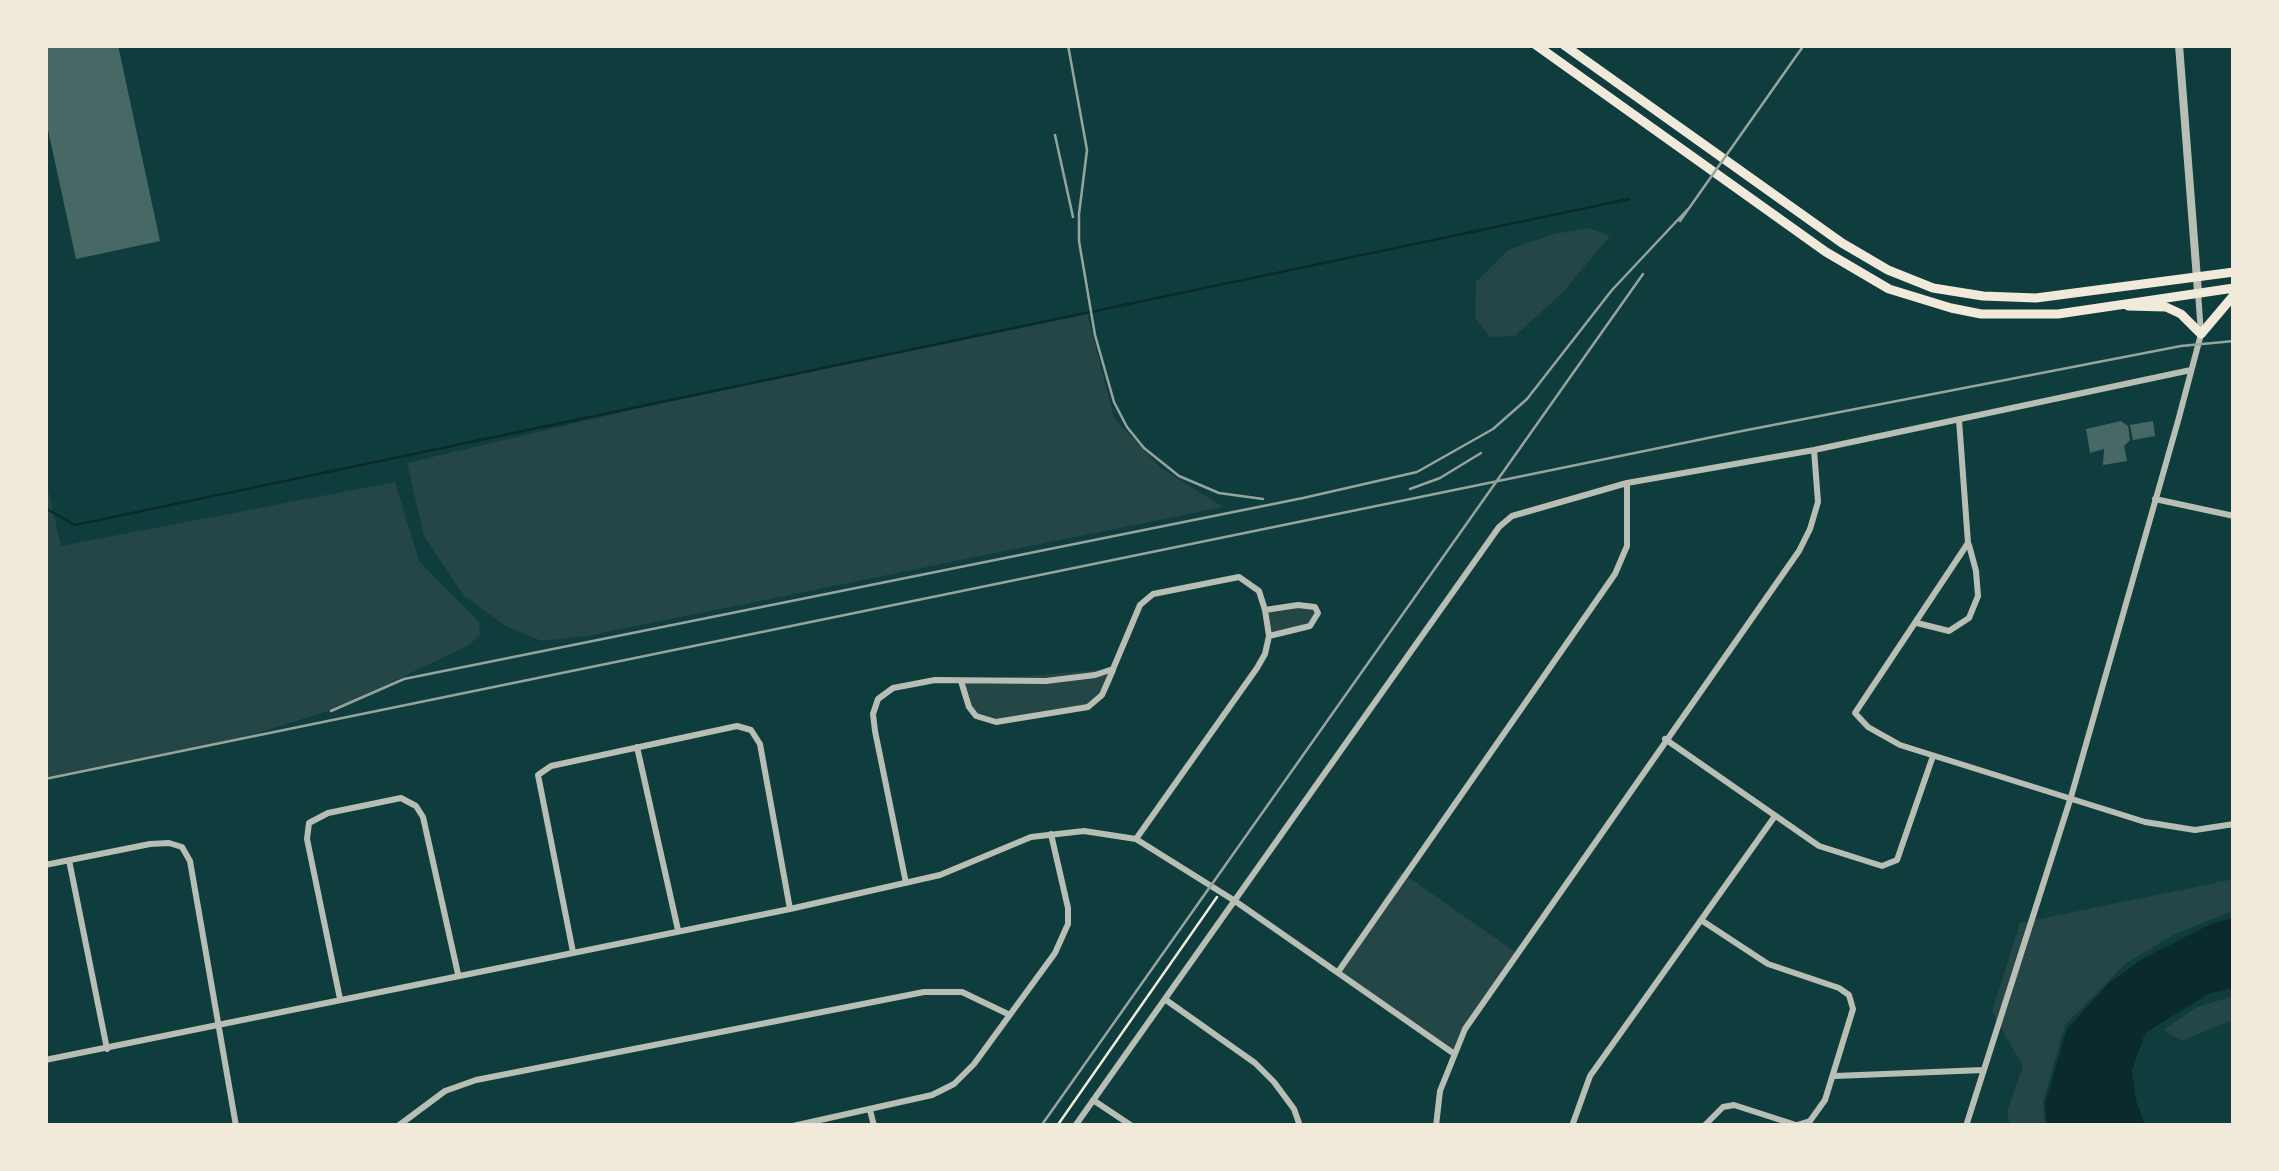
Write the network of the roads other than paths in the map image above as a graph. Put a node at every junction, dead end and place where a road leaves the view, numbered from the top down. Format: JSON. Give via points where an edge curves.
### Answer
{"nodes":[{"id":1,"x":1536,"y":45,"type":"edge"},
{"id":2,"x":1564,"y":45,"type":"edge"},
{"id":3,"x":2179,"y":45,"type":"edge"},
{"id":4,"x":2234,"y":272,"type":"edge"},
{"id":5,"x":2197,"y":276,"type":"junction"},
{"id":6,"x":2198,"y":292,"type":"junction"},
{"id":7,"x":2234,"y":292,"type":"edge"},
{"id":8,"x":2095,"y":307,"type":"junction"},
{"id":9,"x":2200,"y":334,"type":"junction"},
{"id":10,"x":2191,"y":370,"type":"junction"},
{"id":11,"x":1959,"y":420,"type":"junction"},
{"id":12,"x":1814,"y":450,"type":"junction"},
{"id":13,"x":1627,"y":483,"type":"junction"},
{"id":14,"x":2155,"y":499,"type":"junction"},
{"id":15,"x":2234,"y":516,"type":"edge"},
{"id":16,"x":1968,"y":544,"type":"junction"},
{"id":17,"x":1265,"y":610,"type":"junction"},
{"id":18,"x":1917,"y":623,"type":"junction"},
{"id":19,"x":1269,"y":636,"type":"junction"},
{"id":20,"x":1113,"y":668,"type":"junction"},
{"id":21,"x":961,"y":681,"type":"junction"},
{"id":22,"x":1665,"y":739,"type":"junction"},
{"id":23,"x":637,"y":748,"type":"junction"},
{"id":24,"x":1933,"y":756,"type":"junction"},
{"id":25,"x":2071,"y":797,"type":"junction"},
{"id":26,"x":1775,"y":816,"type":"junction"},
{"id":27,"x":2234,"y":824,"type":"edge"},
{"id":28,"x":1051,"y":834,"type":"junction"},
{"id":29,"x":1136,"y":839,"type":"junction"},
{"id":30,"x":69,"y":860,"type":"junction"},
{"id":31,"x":45,"y":865,"type":"edge"},
{"id":32,"x":906,"y":882,"type":"junction"},
{"id":33,"x":1235,"y":901,"type":"junction"},
{"id":34,"x":790,"y":909,"type":"junction"},
{"id":35,"x":1701,"y":920,"type":"junction"},
{"id":36,"x":678,"y":930,"type":"junction"},
{"id":37,"x":573,"y":952,"type":"junction"},
{"id":38,"x":1338,"y":972,"type":"junction"},
{"id":39,"x":458,"y":974,"type":"junction"},
{"id":40,"x":340,"y":999,"type":"junction"},
{"id":41,"x":1166,"y":1000,"type":"junction"},
{"id":42,"x":1010,"y":1015,"type":"junction"},
{"id":43,"x":218,"y":1024,"type":"junction"},
{"id":44,"x":107,"y":1049,"type":"junction"},
{"id":45,"x":1453,"y":1053,"type":"junction"},
{"id":46,"x":45,"y":1060,"type":"edge"},
{"id":47,"x":1983,"y":1070,"type":"junction"},
{"id":48,"x":1835,"y":1076,"type":"junction"},
{"id":49,"x":1093,"y":1100,"type":"junction"},
{"id":50,"x":870,"y":1110,"type":"junction"},
{"id":51,"x":236,"y":1126,"type":"edge"},
{"id":52,"x":398,"y":1126,"type":"edge"},
{"id":53,"x":793,"y":1126,"type":"edge"},
{"id":54,"x":874,"y":1126,"type":"edge"},
{"id":55,"x":1074,"y":1126,"type":"edge"},
{"id":56,"x":1132,"y":1126,"type":"edge"},
{"id":57,"x":1300,"y":1126,"type":"edge"},
{"id":58,"x":1436,"y":1126,"type":"edge"},
{"id":59,"x":1572,"y":1126,"type":"edge"},
{"id":60,"x":1704,"y":1126,"type":"edge"},
{"id":61,"x":1796,"y":1126,"type":"edge"},
{"id":62,"x":1966,"y":1126,"type":"edge"}],
"edges":[{"from":1,"to":8,"type":"main road","via":[[1888,289],[1981,314]]},
{"from":2,"to":5,"type":"main road","via":[[1842,243],[1933,288],[2036,298]]},
{"from":3,"to":5,"type":"street"},
{"from":4,"to":5,"type":"main road"},
{"from":5,"to":6,"type":"street"},
{"from":6,"to":7,"type":"main road"},
{"from":6,"to":8,"type":"main road"},
{"from":6,"to":9,"type":"street"},
{"from":7,"to":9,"type":"main road"},
{"from":8,"to":9,"type":"main road","via":[[2166,307]]},
{"from":9,"to":10,"type":"street"},
{"from":10,"to":11,"type":"street"},
{"from":10,"to":14,"type":"street"},
{"from":11,"to":12,"type":"street"},
{"from":11,"to":16,"type":"street"},
{"from":12,"to":13,"type":"street"},
{"from":12,"to":22,"type":"street","via":[[1818,502],[1805,540]]},
{"from":13,"to":33,"type":"street","via":[[1512,516],[1499,527]]},
{"from":13,"to":38,"type":"street","via":[[1627,546],[1615,574]]},
{"from":14,"to":15,"type":"street"},
{"from":14,"to":25,"type":"street"},
{"from":16,"to":18,"type":"street"},
{"from":16,"to":18,"type":"street","via":[[1978,596],[1969,618],[1949,630]]},
{"from":17,"to":19,"type":"street"},
{"from":17,"to":19,"type":"street","via":[[1308,605],[1318,613],[1310,626]]},
{"from":17,"to":20,"type":"street","via":[[1259,590],[1239,576],[1153,594],[1140,605]]},
{"from":18,"to":24,"type":"street","via":[[1855,714],[1868,728]]},
{"from":19,"to":29,"type":"street","via":[[1257,668]]},
{"from":20,"to":21,"type":"street","via":[[1046,681]]},
{"from":20,"to":21,"type":"street","via":[[1088,708],[996,722],[976,716]]},
{"from":21,"to":32,"type":"street","via":[[893,688],[873,714]]},
{"from":22,"to":26,"type":"street"},
{"from":22,"to":45,"type":"street"},
{"from":23,"to":34,"type":"street","via":[[737,726],[752,730]]},
{"from":23,"to":36,"type":"street"},
{"from":23,"to":37,"type":"street","via":[[550,766],[538,775]]},
{"from":24,"to":25,"type":"street"},
{"from":24,"to":26,"type":"street","via":[[1897,860],[1882,866],[1820,846]]},
{"from":25,"to":27,"type":"street","via":[[2145,822],[2196,830]]},
{"from":25,"to":47,"type":"street"},
{"from":26,"to":35,"type":"street"},
{"from":28,"to":29,"type":"street"},
{"from":28,"to":32,"type":"street"},
{"from":28,"to":42,"type":"street","via":[[1068,924]]},
{"from":29,"to":33,"type":"street"},
{"from":30,"to":31,"type":"street"},
{"from":30,"to":43,"type":"street","via":[[150,844],[182,847],[190,860]]},
{"from":30,"to":44,"type":"street"},
{"from":32,"to":34,"type":"street"},
{"from":33,"to":38,"type":"street"},
{"from":33,"to":41,"type":"street"},
{"from":34,"to":36,"type":"street"},
{"from":35,"to":48,"type":"street","via":[[1768,964],[1849,995],[1853,1009]]},
{"from":35,"to":59,"type":"street","via":[[1590,1076]]},
{"from":36,"to":37,"type":"street"},
{"from":37,"to":39,"type":"street"},
{"from":38,"to":45,"type":"street"},
{"from":39,"to":40,"type":"street"},
{"from":39,"to":40,"type":"street","via":[[416,806],[401,798],[328,813],[309,823],[308,839]]},
{"from":40,"to":43,"type":"street"},
{"from":41,"to":49,"type":"street"},
{"from":41,"to":57,"type":"street","via":[[1254,1063],[1294,1109]]},
{"from":42,"to":50,"type":"street","via":[[954,1084]]},
{"from":42,"to":52,"type":"street","via":[[962,992],[924,992],[476,1080],[445,1092]]},
{"from":43,"to":44,"type":"street"},
{"from":43,"to":51,"type":"street"},
{"from":44,"to":46,"type":"street"},
{"from":45,"to":58,"type":"street"},
{"from":47,"to":48,"type":"street"},
{"from":47,"to":62,"type":"street"},
{"from":48,"to":61,"type":"street","via":[[1820,1111]]},
{"from":49,"to":55,"type":"street"},
{"from":49,"to":56,"type":"street"},
{"from":50,"to":53,"type":"street"},
{"from":50,"to":54,"type":"street"},
{"from":60,"to":61,"type":"street","via":[[1722,1107],[1734,1105]]}]}
